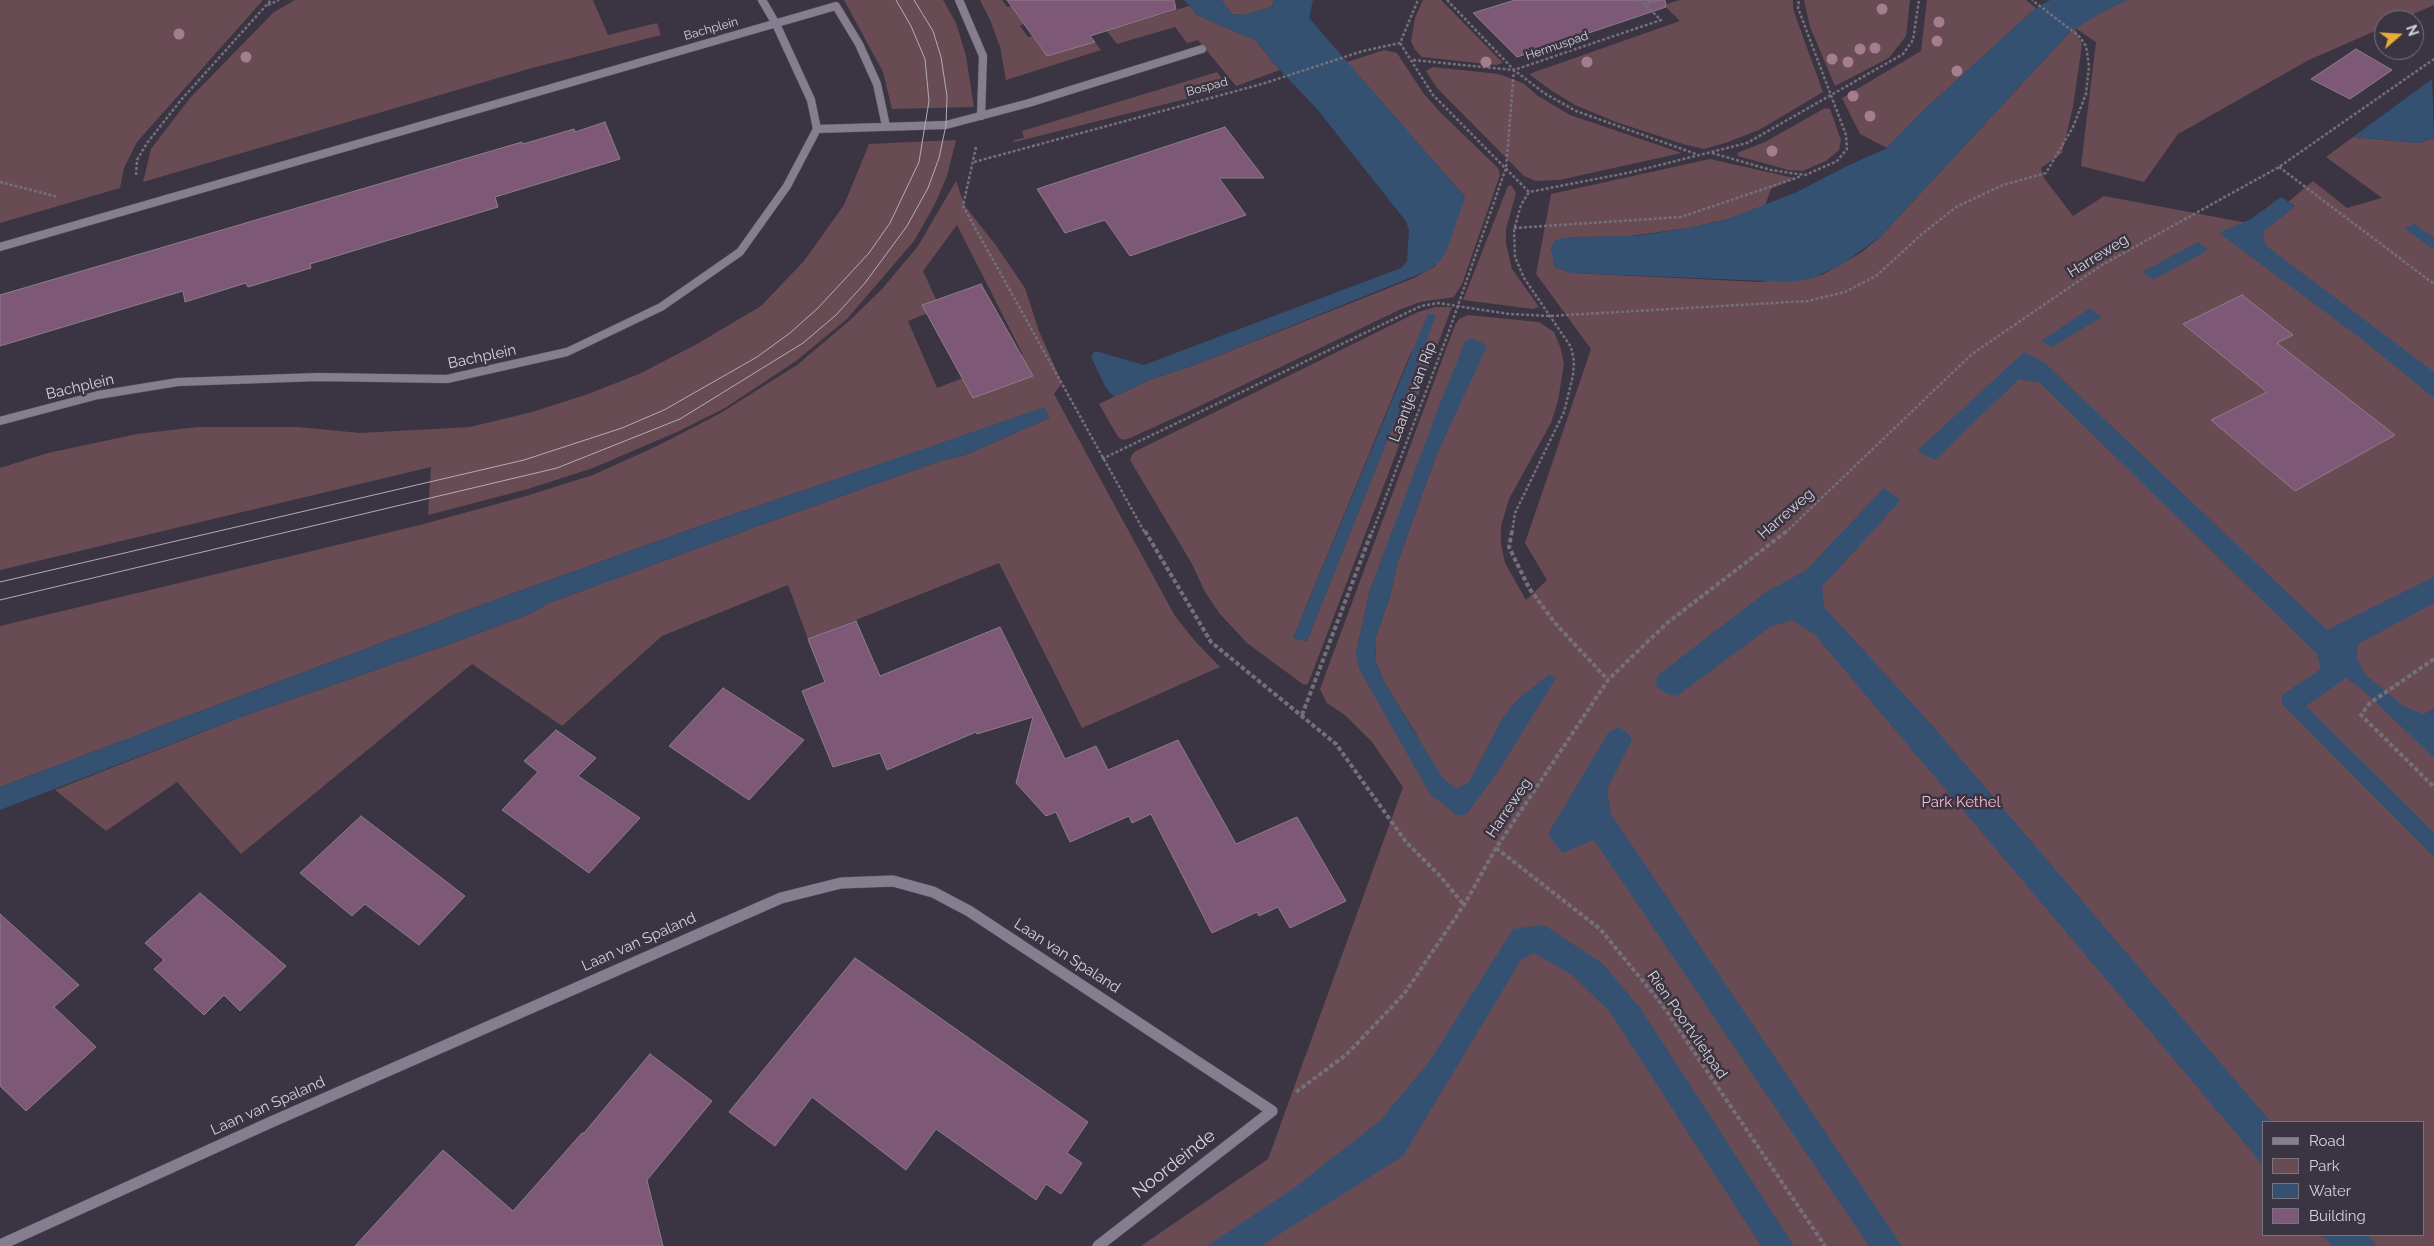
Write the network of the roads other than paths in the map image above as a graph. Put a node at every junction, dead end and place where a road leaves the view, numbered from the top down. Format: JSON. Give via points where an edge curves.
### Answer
{"nodes":[{"id":1,"x":762,"y":0,"type":"edge"},
{"id":2,"x":959,"y":0,"type":"edge"},
{"id":3,"x":776,"y":24,"type":"junction"},
{"id":4,"x":1202,"y":50,"type":"dead end"},
{"id":5,"x":981,"y":116,"type":"junction"},
{"id":6,"x":886,"y":126,"type":"junction"},
{"id":7,"x":817,"y":128,"type":"junction"},
{"id":8,"x":0,"y":247,"type":"edge"},
{"id":9,"x":0,"y":420,"type":"edge"},
{"id":10,"x":1272,"y":1111,"type":"joint"},
{"id":11,"x":0,"y":1245,"type":"edge"},
{"id":12,"x":1098,"y":1246,"type":"edge"}],
"edges":[{"from":1,"to":3,"type":"street"},
{"from":2,"to":5,"type":"street","via":[[983,56]]},
{"from":3,"to":6,"type":"street","name":"Bachplein","via":[[836,6],[859,44],[877,84]]},
{"from":3,"to":7,"type":"street","via":[[811,100]]},
{"from":3,"to":8,"type":"street","name":"Bachplein"},
{"from":4,"to":5,"type":"street"},
{"from":5,"to":6,"type":"street","via":[[946,124]]},
{"from":6,"to":7,"type":"street"},
{"from":7,"to":9,"type":"street","name":"Bachplein","via":[[787,186],[740,252],[661,307],[567,352],[447,379],[318,377],[178,382],[98,395]]},
{"from":10,"to":11,"type":"street","name":"Laan van Spaland","via":[[969,911],[933,892],[894,882],[841,883],[781,898],[696,934]]},
{"from":10,"to":12,"type":"street","name":"Noordeinde"}]}
